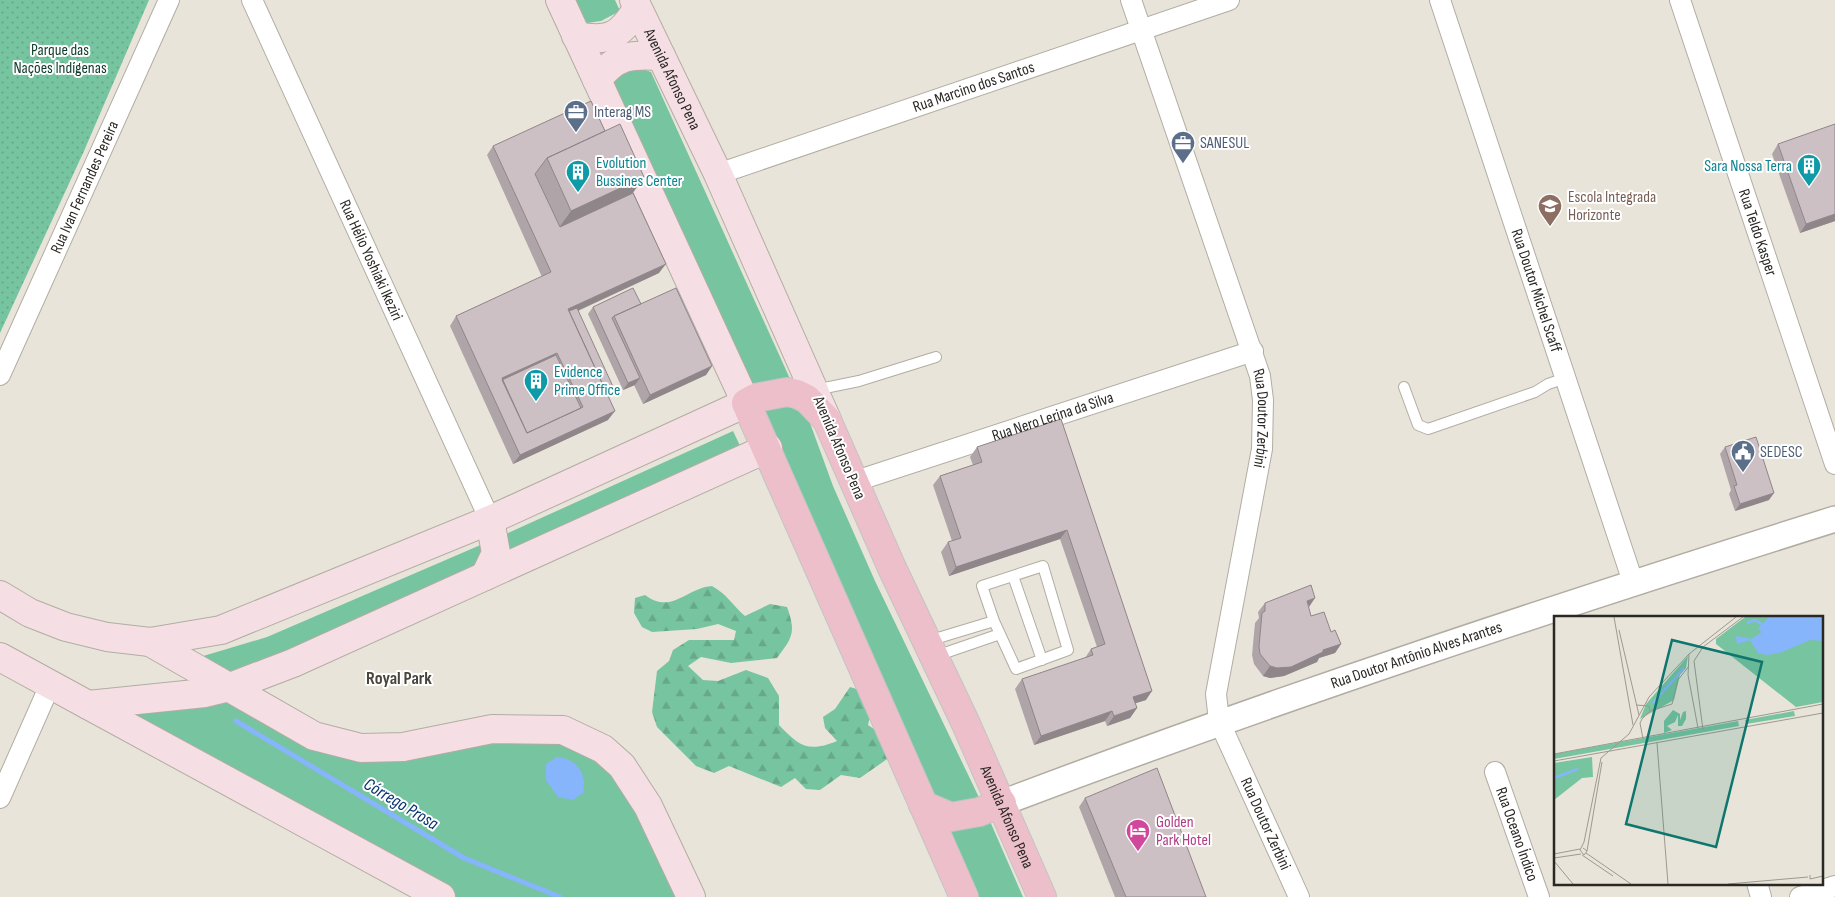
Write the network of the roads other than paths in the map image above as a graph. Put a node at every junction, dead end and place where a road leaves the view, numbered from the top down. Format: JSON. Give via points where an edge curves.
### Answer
{"nodes":[{"id":1,"x":169,"y":0,"type":"edge"},
{"id":2,"x":252,"y":0,"type":"edge"},
{"id":3,"x":560,"y":0,"type":"edge"},
{"id":4,"x":1131,"y":0,"type":"edge"},
{"id":5,"x":1229,"y":0,"type":"edge"},
{"id":6,"x":1440,"y":0,"type":"edge"},
{"id":7,"x":1680,"y":0,"type":"edge"},
{"id":8,"x":636,"y":4,"type":"edge"},
{"id":9,"x":1140,"y":30,"type":"junction"},
{"id":10,"x":576,"y":36,"type":"junction"},
{"id":11,"x":661,"y":56,"type":"junction"},
{"id":12,"x":597,"y":80,"type":"junction"},
{"id":13,"x":718,"y":174,"type":"junction"},
{"id":14,"x":1253,"y":351,"type":"junction"},
{"id":15,"x":936,"y":357,"type":"dead end"},
{"id":16,"x":0,"y":375,"type":"edge"},
{"id":17,"x":1566,"y":378,"type":"junction"},
{"id":18,"x":1404,"y":387,"type":"dead end"},
{"id":19,"x":814,"y":390,"type":"junction"},
{"id":20,"x":746,"y":402,"type":"junction"},
{"id":21,"x":827,"y":420,"type":"junction"},
{"id":22,"x":768,"y":448,"type":"junction"},
{"id":23,"x":1835,"y":464,"type":"edge"},
{"id":24,"x":854,"y":482,"type":"junction"},
{"id":25,"x":1835,"y":519,"type":"edge"},
{"id":26,"x":490,"y":520,"type":"junction"},
{"id":27,"x":486,"y":576,"type":"junction"},
{"id":28,"x":1013,"y":576,"type":"junction"},
{"id":29,"x":1633,"y":582,"type":"junction"},
{"id":30,"x":0,"y":595,"type":"edge"},
{"id":31,"x":994,"y":621,"type":"junction"},
{"id":32,"x":1000,"y":634,"type":"junction"},
{"id":33,"x":150,"y":642,"type":"junction"},
{"id":34,"x":931,"y":649,"type":"junction"},
{"id":35,"x":0,"y":657,"type":"edge"},
{"id":36,"x":1042,"y":660,"type":"junction"},
{"id":37,"x":50,"y":685,"type":"junction"},
{"id":38,"x":230,"y":687,"type":"junction"},
{"id":39,"x":88,"y":705,"type":"junction"},
{"id":40,"x":1219,"y":722,"type":"junction"},
{"id":41,"x":6,"y":767,"type":"edge"},
{"id":42,"x":1495,"y":772,"type":"dead end"},
{"id":43,"x":0,"y":798,"type":"edge"},
{"id":44,"x":1002,"y":803,"type":"junction"},
{"id":45,"x":923,"y":805,"type":"junction"},
{"id":46,"x":1757,"y":884,"type":"edge"},
{"id":47,"x":679,"y":885,"type":"edge"},
{"id":48,"x":1835,"y":886,"type":"edge"},
{"id":49,"x":441,"y":897,"type":"edge"},
{"id":50,"x":691,"y":897,"type":"edge"},
{"id":51,"x":964,"y":897,"type":"edge"},
{"id":52,"x":1042,"y":897,"type":"edge"},
{"id":53,"x":1299,"y":897,"type":"edge"},
{"id":54,"x":1539,"y":897,"type":"edge"},
{"id":55,"x":1761,"y":897,"type":"edge"},
{"id":56,"x":1800,"y":897,"type":"edge"}],
"edges":[{"from":1,"to":16,"type":"street","name":"Rua Ivan Fernandes Pereira"},
{"from":2,"to":26,"type":"street","name":"Rua Hélio Yoshiaki Ikeziri"},
{"from":3,"to":10,"type":"main road"},
{"from":4,"to":9,"type":"street","name":"Rua Doutor Zerbini"},
{"from":5,"to":9,"type":"street","name":"Rua Marcino dos Santos"},
{"from":6,"to":17,"type":"street","name":"Rua Doutor Michel Scaff"},
{"from":7,"to":23,"type":"street","name":"Rua Teldo Kasper"},
{"from":8,"to":10,"type":"main road","via":[[628,24],[614,35],[603,39]]},
{"from":8,"to":11,"type":"main road","name":"Avenida Afonso Pena"},
{"from":9,"to":13,"type":"street","name":"Rua Marcino dos Santos"},
{"from":9,"to":14,"type":"street","name":"Rua Doutor Zerbini"},
{"from":10,"to":12,"type":"main road"},
{"from":11,"to":12,"type":"main road","via":[[640,54],[618,59]]},
{"from":11,"to":13,"type":"main road","name":"Avenida Afonso Pena"},
{"from":12,"to":20,"type":"main road"},
{"from":13,"to":19,"type":"main road","name":"Avenida Afonso Pena"},
{"from":14,"to":24,"type":"street","name":"Rua Nero Lerina da Silva"},
{"from":14,"to":40,"type":"street","name":"Rua Doutor Zerbini","via":[[1263,400],[1262,449],[1216,694]]},
{"from":15,"to":19,"type":"lane"},
{"from":17,"to":18,"type":"lane","via":[[1428,429],[1418,425]]},
{"from":17,"to":29,"type":"street","name":"Rua Doutor Michel Scaff"},
{"from":19,"to":21,"type":"main road","name":"Avenida Afonso Pena"},
{"from":20,"to":21,"type":"main road","via":[[787,392],[797,394],[807,399]]},
{"from":20,"to":22,"type":"main road"},
{"from":20,"to":26,"type":"main road"},
{"from":21,"to":24,"type":"main road","name":"Avenida Afonso Pena"},
{"from":22,"to":27,"type":"main road"},
{"from":22,"to":45,"type":"main road"},
{"from":24,"to":34,"type":"main road","name":"Avenida Afonso Pena"},
{"from":25,"to":29,"type":"street","name":"Rua Doutor Antônio Alves Arantes"},
{"from":26,"to":27,"type":"main road","via":[[496,553]]},
{"from":26,"to":33,"type":"main road","via":[[251,620],[221,630]]},
{"from":27,"to":38,"type":"main road","via":[[293,663]]},
{"from":28,"to":31,"type":"lane","via":[[982,586]]},
{"from":28,"to":36,"type":"lane"},
{"from":28,"to":36,"type":"lane","via":[[1043,566],[1068,650]]},
{"from":29,"to":40,"type":"street","name":"Rua Doutor Antônio Alves Arantes"},
{"from":30,"to":33,"type":"main road","via":[[30,613],[66,627],[107,637]]},
{"from":31,"to":32,"type":"lane"},
{"from":31,"to":34,"type":"lane"},
{"from":32,"to":34,"type":"lane"},
{"from":32,"to":36,"type":"lane","via":[[1016,669]]},
{"from":33,"to":38,"type":"main road"},
{"from":34,"to":44,"type":"main road","name":"Avenida Afonso Pena"},
{"from":35,"to":37,"type":"main road"},
{"from":37,"to":39,"type":"main road"},
{"from":37,"to":41,"type":"street"},
{"from":38,"to":39,"type":"main road","via":[[205,693]]},
{"from":38,"to":47,"type":"main road","via":[[314,736],[361,748],[403,746],[492,729],[563,730],[603,749],[622,766],[648,806]]},
{"from":39,"to":49,"type":"main road"},
{"from":40,"to":44,"type":"street","name":"Rua Doutor Antônio Alves Arantes"},
{"from":40,"to":53,"type":"street","name":"Rua Doutor Zerbini"},
{"from":41,"to":43,"type":"street"},
{"from":42,"to":54,"type":"street","name":"Rua Oceano Índico"},
{"from":44,"to":45,"type":"main road","via":[[979,812],[951,817]]},
{"from":44,"to":52,"type":"main road","name":"Avenida Afonso Pena"},
{"from":45,"to":51,"type":"main road"},
{"from":46,"to":55,"type":"street"},
{"from":47,"to":50,"type":"main road"},
{"from":48,"to":56,"type":"street"}]}
